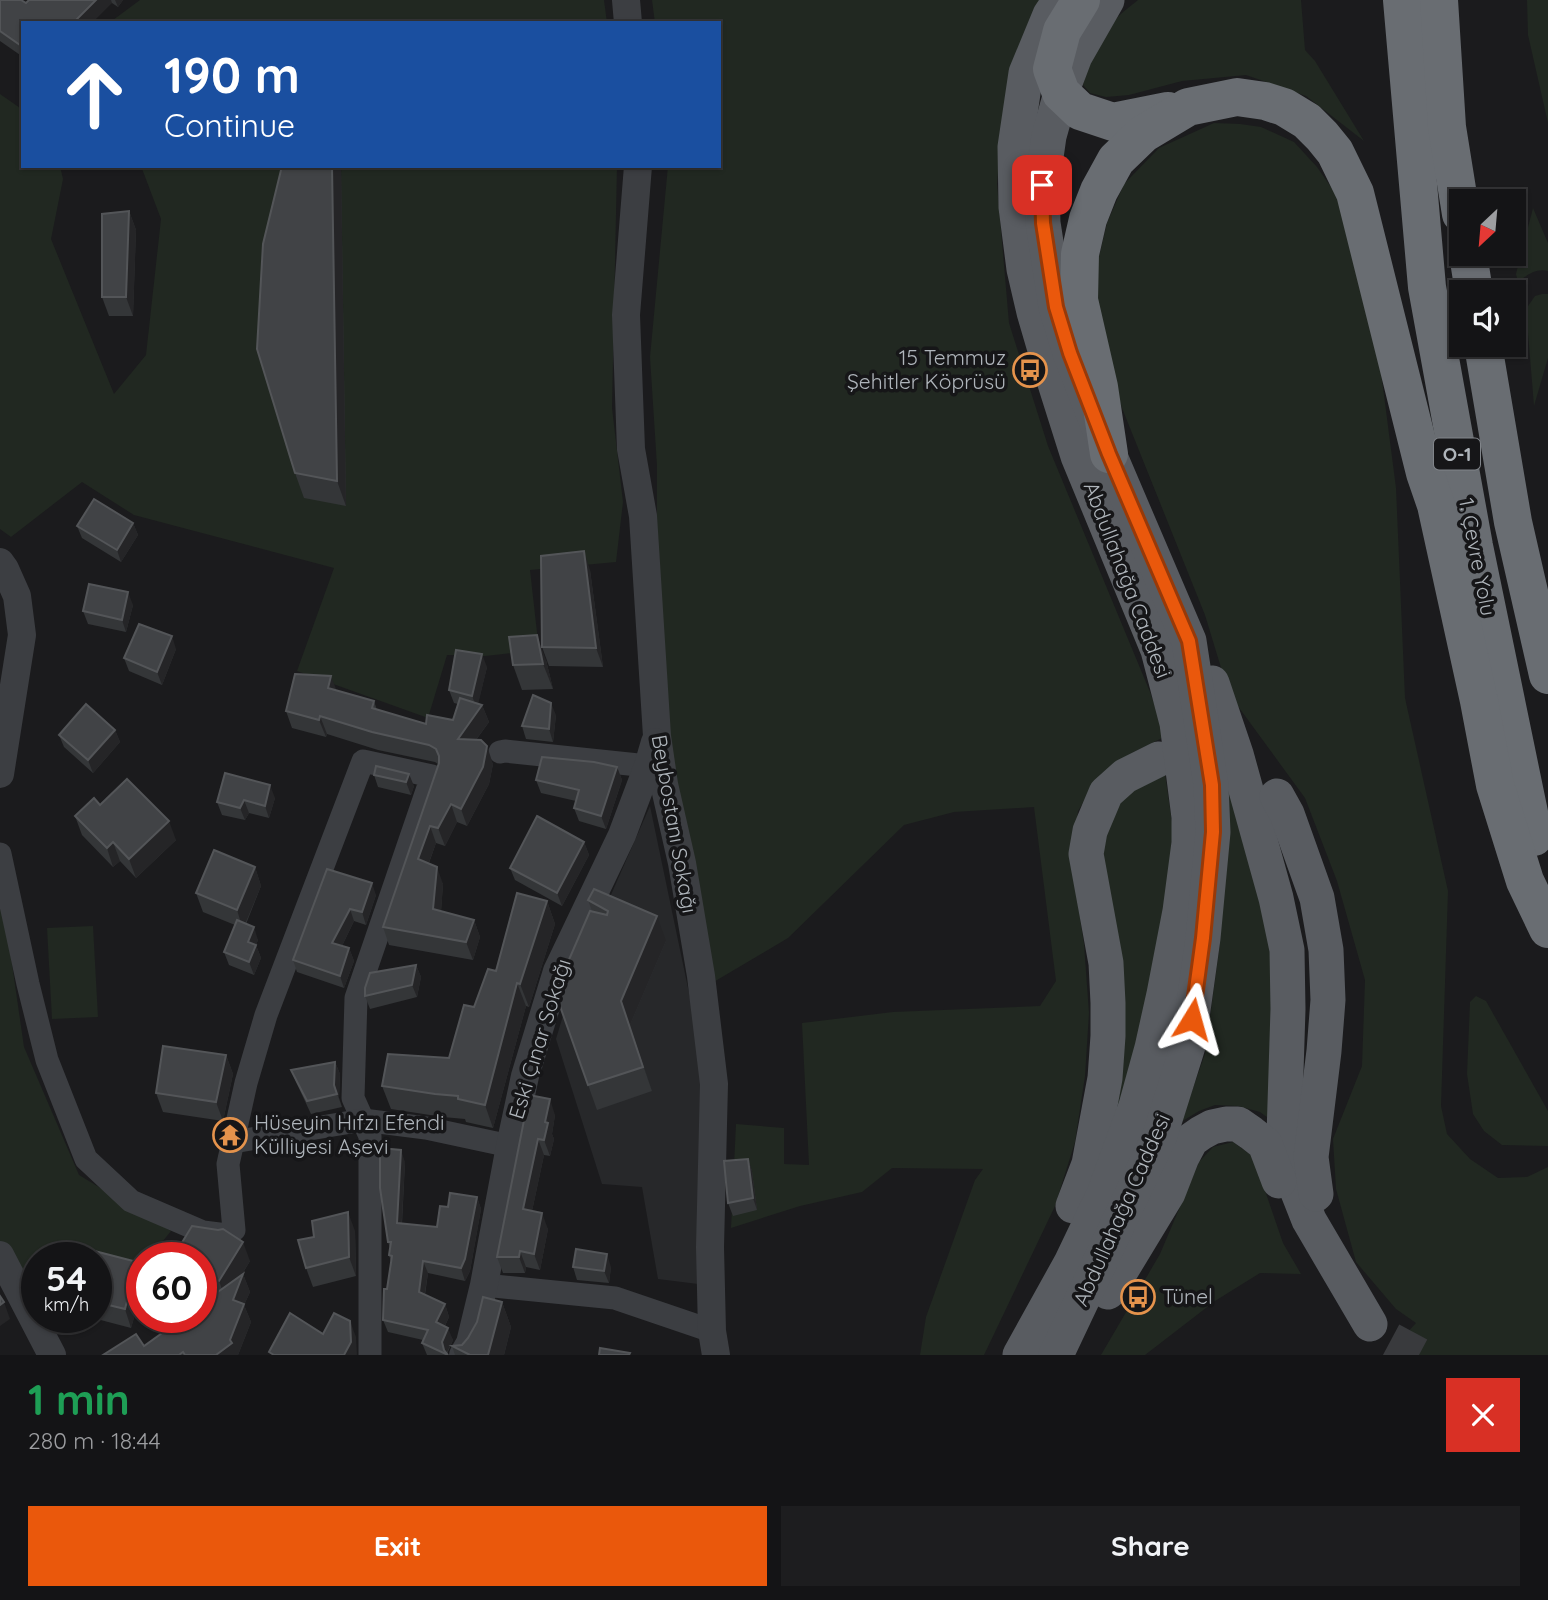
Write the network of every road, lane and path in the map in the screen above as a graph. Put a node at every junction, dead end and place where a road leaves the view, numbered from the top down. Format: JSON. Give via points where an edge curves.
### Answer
{"nodes":[{"id":1,"x":626,"y":0,"type":"edge"},
{"id":2,"x":1060,"y":0,"type":"edge"},
{"id":3,"x":1081,"y":0,"type":"edge"},
{"id":4,"x":1107,"y":0,"type":"edge"},
{"id":5,"x":1402,"y":0,"type":"edge"},
{"id":6,"x":1439,"y":0,"type":"edge"},
{"id":7,"x":628,"y":21,"type":"edge"},
{"id":8,"x":1060,"y":93,"type":"junction"},
{"id":9,"x":1188,"y":107,"type":"junction"},
{"id":10,"x":638,"y":168,"type":"edge"},
{"id":11,"x":1457,"y":189,"type":"edge"},
{"id":12,"x":1485,"y":357,"type":"edge"},
{"id":13,"x":1109,"y":454,"type":"junction"},
{"id":14,"x":0,"y":562,"type":"edge"},
{"id":15,"x":1189,"y":641,"type":"junction"},
{"id":16,"x":1548,"y":675,"type":"edge"},
{"id":17,"x":657,"y":736,"type":"junction"},
{"id":18,"x":500,"y":752,"type":"dead end"},
{"id":19,"x":1158,"y":759,"type":"dead end"},
{"id":20,"x":648,"y":766,"type":"junction"},
{"id":21,"x":0,"y":774,"type":"edge"},
{"id":22,"x":1277,"y":796,"type":"dead end"},
{"id":23,"x":0,"y":854,"type":"edge"},
{"id":24,"x":1548,"y":903,"type":"edge"},
{"id":25,"x":1548,"y":929,"type":"edge"},
{"id":26,"x":363,"y":1120,"type":"junction"},
{"id":27,"x":233,"y":1142,"type":"junction"},
{"id":28,"x":510,"y":1146,"type":"junction"},
{"id":29,"x":0,"y":1255,"type":"edge"},
{"id":30,"x":1333,"y":1262,"type":"junction"},
{"id":31,"x":484,"y":1285,"type":"junction"},
{"id":32,"x":714,"y":1343,"type":"edge"},
{"id":33,"x":51,"y":1355,"type":"edge"},
{"id":34,"x":370,"y":1355,"type":"edge"},
{"id":35,"x":464,"y":1355,"type":"edge"},
{"id":36,"x":1018,"y":1355,"type":"edge"},
{"id":37,"x":1056,"y":1355,"type":"edge"},
{"id":38,"x":1072,"y":1355,"type":"edge"}],
"edges":[{"from":1,"to":7,"type":"street"},
{"from":2,"to":36,"type":"main road","name":"Abdullahağa Caddesi","via":[[1026,73],[1015,147],[1024,269],[1079,456],[1158,650],[1177,723],[1189,843],[1164,994],[1136,1106],[1104,1194]]},
{"from":3,"to":8,"type":"highway","via":[[1062,31],[1052,69]]},
{"from":4,"to":8,"type":"main road","via":[[1074,56]]},
{"from":5,"to":24,"type":"highway","name":"1. Çevre Yolu","number":"O-1","via":[[1427,287],[1474,546]]},
{"from":6,"to":11,"type":"highway","via":[[1447,127]]},
{"from":8,"to":9,"type":"highway","via":[[1080,111],[1113,122]]},
{"from":8,"to":13,"type":"main road","name":"Abdullahağa Caddesi","via":[[1042,185],[1043,223],[1056,307]]},
{"from":9,"to":13,"type":"highway","via":[[1143,134],[1116,160],[1088,219],[1080,254],[1079,300]]},
{"from":9,"to":25,"type":"highway","via":[[1237,97],[1284,107],[1322,136],[1355,192],[1436,505],[1495,785],[1525,881]]},
{"from":10,"to":17,"type":"street","name":"Beybostanı Sokağı","via":[[626,315],[630,436],[643,516]]},
{"from":12,"to":16,"type":"highway","name":"1. Çevre Yolu","number":"O-1","via":[[1513,522]]},
{"from":13,"to":15,"type":"main road","name":"Abdullahağa Caddesi"},
{"from":14,"to":21,"type":"street","via":[[17,596],[22,635]]},
{"from":15,"to":30,"type":"main road","via":[[1210,676],[1276,898],[1287,950],[1284,1135],[1294,1182]]},
{"from":15,"to":37,"type":"main road","name":"Abdullahağa Caddesi","via":[[1212,785],[1213,832],[1188,1046],[1160,1135]]},
{"from":17,"to":20,"type":"street","name":"Eski Çınar Sokağı"},
{"from":17,"to":32,"type":"street","name":"Beybostanı Sokağı","via":[[701,976],[714,1084],[710,1247]]},
{"from":18,"to":20,"type":"street"},
{"from":19,"to":36,"type":"main road","via":[[1125,776],[1106,793],[1090,831],[1086,854],[1107,976],[1105,1078],[1089,1164],[1031,1303]]},
{"from":20,"to":28,"type":"street","name":"Eski Çınar Sokağı","via":[[557,971],[525,1076]]},
{"from":22,"to":30,"type":"main road","via":[[1317,898],[1326,950],[1328,1000],[1311,1157]]},
{"from":23,"to":27,"type":"street","via":[[47,1060],[86,1158],[131,1201],[203,1232],[226,1235],[234,1230],[228,1164]]},
{"from":26,"to":27,"type":"street"},
{"from":26,"to":27,"type":"street","via":[[354,1098],[356,998],[432,775],[363,761],[266,1015]]},
{"from":26,"to":28,"type":"street"},
{"from":26,"to":34,"type":"street","via":[[370,1136]]},
{"from":28,"to":31,"type":"street","name":"Eski Çınar Sokağı"},
{"from":29,"to":33,"type":"street"},
{"from":30,"to":38,"type":"main road","via":[[1381,1332],[1332,1291],[1322,1276],[1287,1208],[1265,1144],[1238,1124],[1212,1127],[1191,1140],[1168,1193]]},
{"from":31,"to":32,"type":"street","via":[[615,1298]]},
{"from":31,"to":35,"type":"street","name":"Eski Çınar Sokağı"}]}
